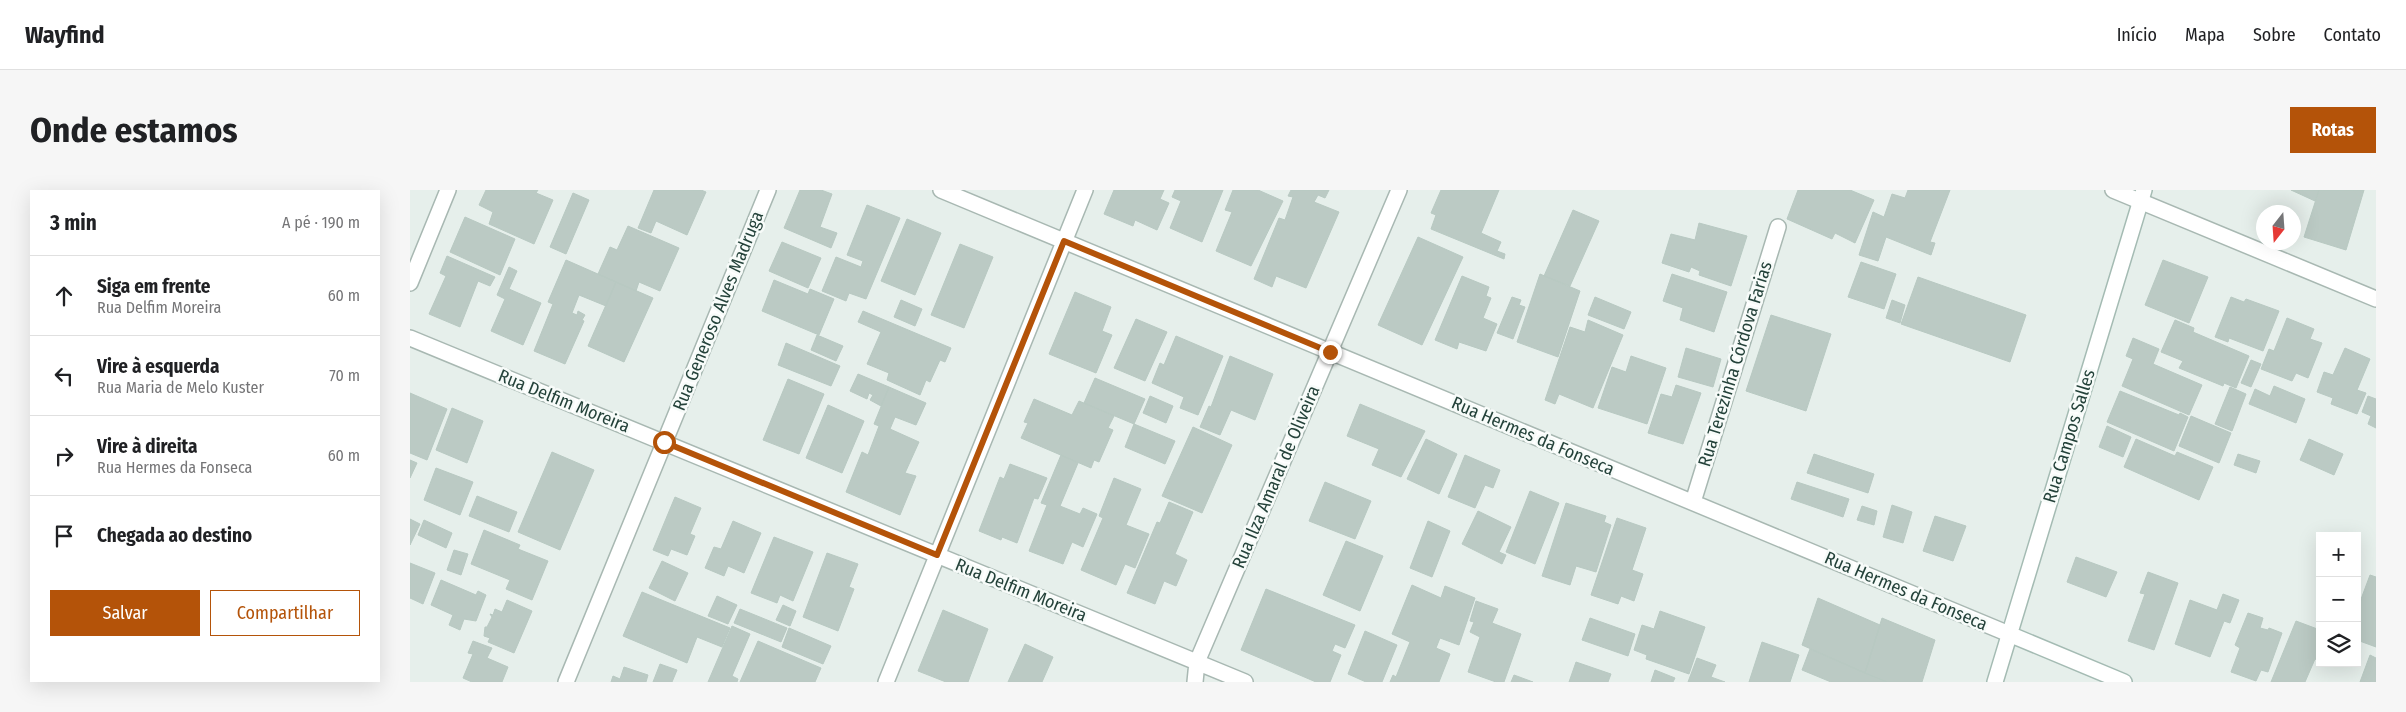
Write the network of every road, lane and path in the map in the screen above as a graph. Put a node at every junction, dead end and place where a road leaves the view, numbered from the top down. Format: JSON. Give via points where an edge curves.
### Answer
{"nodes":[{"id":1,"x":448,"y":190,"type":"edge"},
{"id":2,"x":768,"y":190,"type":"edge"},
{"id":3,"x":941,"y":190,"type":"edge"},
{"id":4,"x":1085,"y":190,"type":"edge"},
{"id":5,"x":1399,"y":190,"type":"edge"},
{"id":6,"x":2113,"y":190,"type":"edge"},
{"id":7,"x":2142,"y":196,"type":"edge"},
{"id":8,"x":1778,"y":227,"type":"dead end"},
{"id":9,"x":1064,"y":241,"type":"junction"},
{"id":10,"x":410,"y":283,"type":"edge"},
{"id":11,"x":2376,"y":299,"type":"edge"},
{"id":12,"x":410,"y":338,"type":"edge"},
{"id":13,"x":1330,"y":352,"type":"junction"},
{"id":14,"x":664,"y":442,"type":"junction"},
{"id":15,"x":1693,"y":502,"type":"junction"},
{"id":16,"x":937,"y":555,"type":"junction"},
{"id":17,"x":2009,"y":634,"type":"junction"},
{"id":18,"x":1197,"y":662,"type":"junction"},
{"id":19,"x":566,"y":682,"type":"edge"},
{"id":20,"x":886,"y":682,"type":"edge"},
{"id":21,"x":1194,"y":682,"type":"edge"},
{"id":22,"x":1245,"y":682,"type":"edge"},
{"id":23,"x":1995,"y":682,"type":"edge"},
{"id":24,"x":2124,"y":682,"type":"edge"}],
"edges":[{"from":1,"to":10,"type":"street"},
{"from":2,"to":14,"type":"street","name":"Rua Generoso Alves Madruga"},
{"from":3,"to":9,"type":"street","name":"Rua Hermes da Fonseca"},
{"from":4,"to":9,"type":"street"},
{"from":5,"to":13,"type":"street","name":"Rua Ilza Amaral de Oliveira"},
{"from":6,"to":7,"type":"street"},
{"from":7,"to":11,"type":"street"},
{"from":7,"to":17,"type":"street","name":"Rua Campos Salles"},
{"from":8,"to":15,"type":"street","name":"Rua Terezinha Córdova Farias"},
{"from":9,"to":13,"type":"street","name":"Rua Hermes da Fonseca"},
{"from":9,"to":16,"type":"street"},
{"from":12,"to":14,"type":"street","name":"Rua Delfim Moreira"},
{"from":13,"to":15,"type":"street","name":"Rua Hermes da Fonseca"},
{"from":13,"to":18,"type":"street","name":"Rua Ilza Amaral de Oliveira"},
{"from":14,"to":16,"type":"street","name":"Rua Delfim Moreira"},
{"from":14,"to":19,"type":"street","name":"Rua Generoso Alves Madruga"},
{"from":15,"to":17,"type":"street","name":"Rua Hermes da Fonseca"},
{"from":16,"to":18,"type":"street","name":"Rua Delfim Moreira"},
{"from":16,"to":20,"type":"street"},
{"from":17,"to":23,"type":"street","name":"Rua Campos Salles"},
{"from":17,"to":24,"type":"street","name":"Rua Hermes da Fonseca"},
{"from":18,"to":21,"type":"street","name":"Rua Ilza Amaral de Oliveira"},
{"from":18,"to":22,"type":"street","name":"Rua Delfim Moreira"}]}
